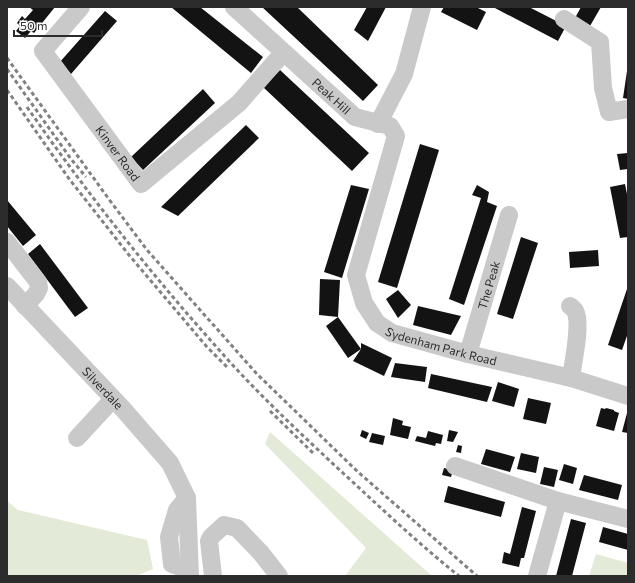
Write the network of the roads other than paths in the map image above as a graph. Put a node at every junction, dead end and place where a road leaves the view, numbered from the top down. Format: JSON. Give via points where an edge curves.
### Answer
{"nodes":[{"id":1,"x":81,"y":7,"type":"edge"},
{"id":2,"x":234,"y":7,"type":"edge"},
{"id":3,"x":422,"y":7,"type":"edge"},
{"id":4,"x":564,"y":19,"type":"dead end"},
{"id":5,"x":283,"y":52,"type":"junction"},
{"id":6,"x":628,"y":109,"type":"edge"},
{"id":7,"x":378,"y":124,"type":"junction"},
{"id":8,"x":509,"y":216,"type":"dead end"},
{"id":9,"x":7,"y":242,"type":"edge"},
{"id":10,"x":7,"y":287,"type":"edge"},
{"id":11,"x":26,"y":306,"type":"junction"},
{"id":12,"x":570,"y":306,"type":"dead end"},
{"id":13,"x":468,"y":354,"type":"junction"},
{"id":14,"x":571,"y":378,"type":"junction"},
{"id":15,"x":628,"y":396,"type":"edge"},
{"id":16,"x":113,"y":399,"type":"junction"},
{"id":17,"x":77,"y":438,"type":"dead end"},
{"id":18,"x":455,"y":466,"type":"dead end"},
{"id":19,"x":558,"y":501,"type":"junction"},
{"id":20,"x":628,"y":518,"type":"edge"},
{"id":21,"x":190,"y":573,"type":"edge"},
{"id":22,"x":213,"y":576,"type":"edge"},
{"id":23,"x":279,"y":576,"type":"edge"},
{"id":24,"x":537,"y":576,"type":"edge"}],
"edges":[{"from":1,"to":5,"type":"street","name":"Kinver Road","via":[[44,51],[141,184],[239,103]]},
{"from":2,"to":5,"type":"street","name":"Peak Hill"},
{"from":3,"to":7,"type":"street","via":[[404,74]]},
{"from":4,"to":6,"type":"street","via":[[600,42],[603,88],[609,112]]},
{"from":5,"to":7,"type":"street","name":"Peak Hill","via":[[355,117]]},
{"from":7,"to":13,"type":"street","name":"Sydenham Park Road","via":[[390,126],[396,136],[356,275],[364,303],[377,323],[392,333]]},
{"from":8,"to":13,"type":"street","name":"The Peak"},
{"from":9,"to":11,"type":"street","via":[[38,282],[36,294]]},
{"from":10,"to":11,"type":"street","name":"Silverdale"},
{"from":11,"to":16,"type":"street","name":"Silverdale"},
{"from":12,"to":14,"type":"street","via":[[576,311],[578,318]]},
{"from":13,"to":14,"type":"street","name":"Sydenham Park Road"},
{"from":14,"to":15,"type":"street","name":"Sydenham Park Road"},
{"from":16,"to":17,"type":"street"},
{"from":16,"to":21,"type":"street","name":"Silverdale","via":[[170,463],[188,498]]},
{"from":18,"to":19,"type":"street"},
{"from":19,"to":20,"type":"street"},
{"from":19,"to":24,"type":"street"},
{"from":22,"to":23,"type":"street","via":[[209,541],[224,525],[237,528]]}]}
